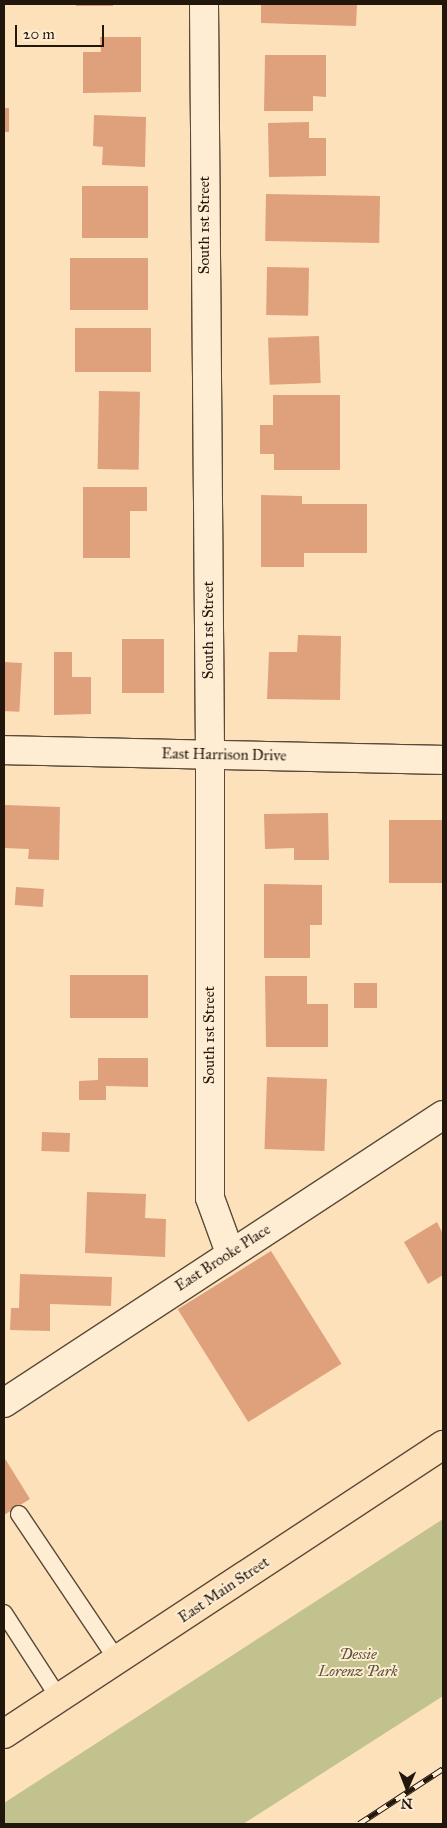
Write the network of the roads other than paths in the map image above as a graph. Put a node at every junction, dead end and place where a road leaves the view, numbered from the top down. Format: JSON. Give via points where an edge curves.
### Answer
{"nodes":[{"id":1,"x":204,"y":4,"type":"edge"},
{"id":2,"x":4,"y":750,"type":"edge"},
{"id":3,"x":210,"y":754,"type":"junction"},
{"id":4,"x":443,"y":760,"type":"edge"},
{"id":5,"x":443,"y":1115,"type":"edge"},
{"id":6,"x":230,"y":1254,"type":"junction"},
{"id":7,"x":4,"y":1403,"type":"edge"},
{"id":8,"x":443,"y":1445,"type":"edge"},
{"id":9,"x":19,"y":1514,"type":"dead end"},
{"id":10,"x":4,"y":1614,"type":"edge"},
{"id":11,"x":117,"y":1660,"type":"junction"},
{"id":12,"x":58,"y":1698,"type":"junction"},
{"id":13,"x":4,"y":1734,"type":"edge"}],
"edges":[{"from":1,"to":3,"type":"street","name":"South 1st Street"},
{"from":2,"to":3,"type":"street","name":"East Harrison Drive"},
{"from":3,"to":4,"type":"street","name":"East Harrison Drive"},
{"from":3,"to":6,"type":"street","name":"South 1st Street","via":[[210,1198]]},
{"from":5,"to":6,"type":"street","name":"East Brooke Place"},
{"from":6,"to":7,"type":"street","name":"East Brooke Place"},
{"from":8,"to":11,"type":"main road","name":"East Main Street"},
{"from":9,"to":11,"type":"lane"},
{"from":10,"to":12,"type":"lane"},
{"from":11,"to":12,"type":"main road","name":"East Main Street"},
{"from":12,"to":13,"type":"main road","name":"East Main Street"}]}
